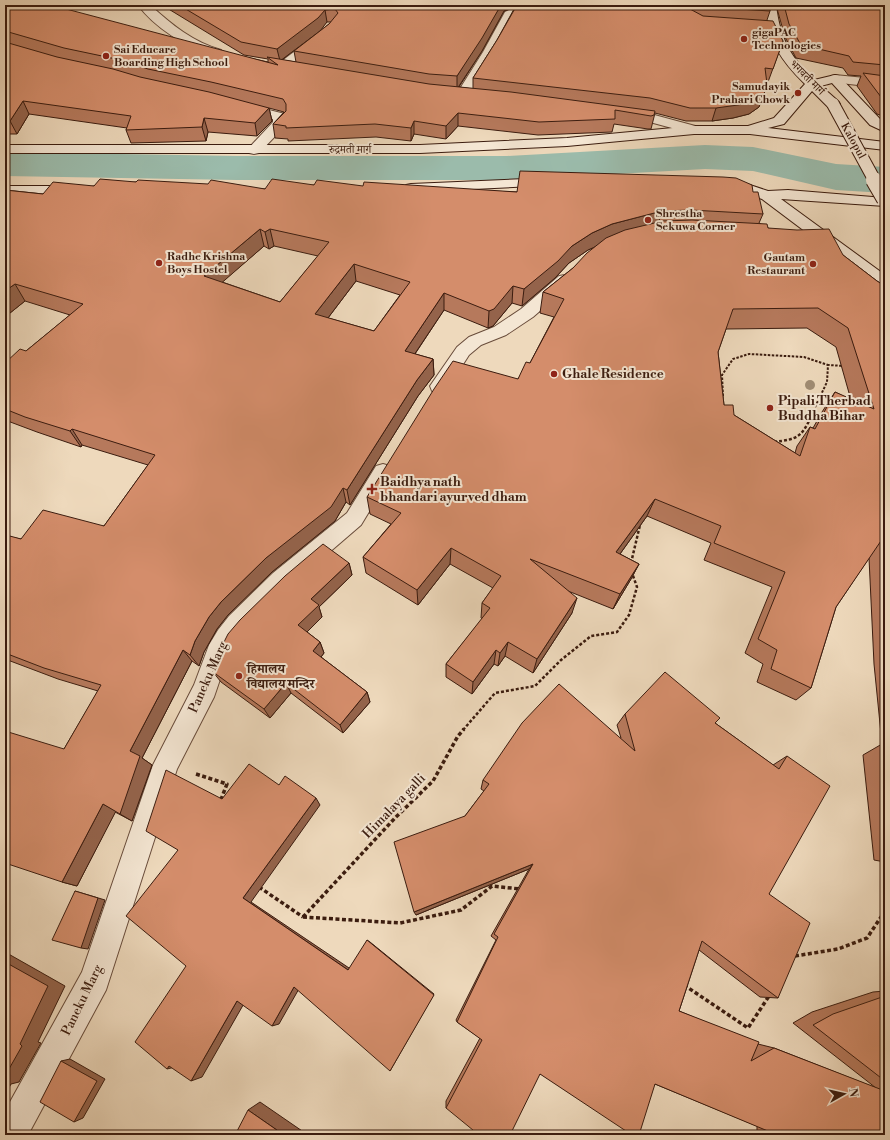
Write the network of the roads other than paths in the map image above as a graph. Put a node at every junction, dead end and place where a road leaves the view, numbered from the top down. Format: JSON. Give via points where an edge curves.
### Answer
{"nodes":[{"id":1,"x":144,"y":5,"type":"edge"},
{"id":2,"x":770,"y":5,"type":"edge"},
{"id":3,"x":511,"y":12,"type":"edge"},
{"id":4,"x":328,"y":29,"type":"edge"},
{"id":5,"x":229,"y":56,"type":"edge"},
{"id":6,"x":266,"y":64,"type":"edge"},
{"id":7,"x":282,"y":67,"type":"junction"},
{"id":8,"x":298,"y":69,"type":"edge"},
{"id":9,"x":836,"y":79,"type":"junction"},
{"id":10,"x":812,"y":84,"type":"junction"},
{"id":11,"x":885,"y":84,"type":"edge"},
{"id":12,"x":449,"y":94,"type":"edge"},
{"id":13,"x":462,"y":94,"type":"junction"},
{"id":14,"x":476,"y":96,"type":"edge"},
{"id":15,"x":229,"y":104,"type":"edge"},
{"id":16,"x":833,"y":104,"type":"joint"},
{"id":17,"x":616,"y":113,"type":"edge"},
{"id":18,"x":885,"y":128,"type":"edge"},
{"id":19,"x":694,"y":130,"type":"junction"},
{"id":20,"x":749,"y":130,"type":"junction"},
{"id":21,"x":885,"y":146,"type":"edge"},
{"id":22,"x":5,"y":149,"type":"edge"},
{"id":23,"x":254,"y":150,"type":"junction"},
{"id":24,"x":565,"y":181,"type":"edge"},
{"id":25,"x":714,"y":183,"type":"edge"},
{"id":26,"x":398,"y":188,"type":"edge"},
{"id":27,"x":5,"y":190,"type":"edge"},
{"id":28,"x":91,"y":190,"type":"edge"},
{"id":29,"x":767,"y":196,"type":"junction"},
{"id":30,"x":885,"y":199,"type":"edge"},
{"id":31,"x":885,"y":202,"type":"edge"},
{"id":32,"x":820,"y":234,"type":"junction"},
{"id":33,"x":794,"y":238,"type":"edge"},
{"id":34,"x":581,"y":264,"type":"edge"},
{"id":35,"x":885,"y":283,"type":"edge"},
{"id":36,"x":426,"y":402,"type":"edge"},
{"id":37,"x":394,"y":454,"type":"edge"},
{"id":38,"x":10,"y":1135,"type":"edge"}],
"edges":[{"from":1,"to":5,"type":"street","via":[[164,25],[200,49]]},
{"from":2,"to":10,"type":"street","name":"भगवती मार्ग","via":[[768,29],[793,66]]},
{"from":3,"to":13,"type":"street"},
{"from":4,"to":7,"type":"street"},
{"from":6,"to":7,"type":"street"},
{"from":7,"to":8,"type":"street"},
{"from":9,"to":10,"type":"street"},
{"from":9,"to":11,"type":"street"},
{"from":9,"to":18,"type":"street","via":[[875,122]]},
{"from":10,"to":16,"type":"street","name":"भगवती मार्ग"},
{"from":10,"to":20,"type":"street","via":[[779,121]]},
{"from":12,"to":13,"type":"street"},
{"from":13,"to":14,"type":"street"},
{"from":15,"to":23,"type":"street","via":[[280,118],[280,123]]},
{"from":16,"to":30,"type":"street","name":"Kalopul","bridge":true},
{"from":17,"to":19,"type":"street","via":[[647,117]]},
{"from":19,"to":20,"type":"street"},
{"from":19,"to":23,"type":"street","name":"रुद्रमती मार्ग","via":[[502,146]]},
{"from":20,"to":21,"type":"street"},
{"from":22,"to":23,"type":"street","name":"रुद्रमती मार्ग"},
{"from":24,"to":26,"type":"street"},
{"from":25,"to":29,"type":"street","via":[[745,188]]},
{"from":27,"to":28,"type":"street"},
{"from":29,"to":31,"type":"street","via":[[788,194]]},
{"from":29,"to":32,"type":"street"},
{"from":32,"to":33,"type":"street"},
{"from":32,"to":35,"type":"street"},
{"from":34,"to":36,"type":"street","via":[[527,313],[500,332],[475,341],[467,348]]},
{"from":37,"to":38,"type":"street","name":"Paneku Marg","via":[[354,519],[280,580],[226,637],[205,689],[166,765],[95,979]]}]}
